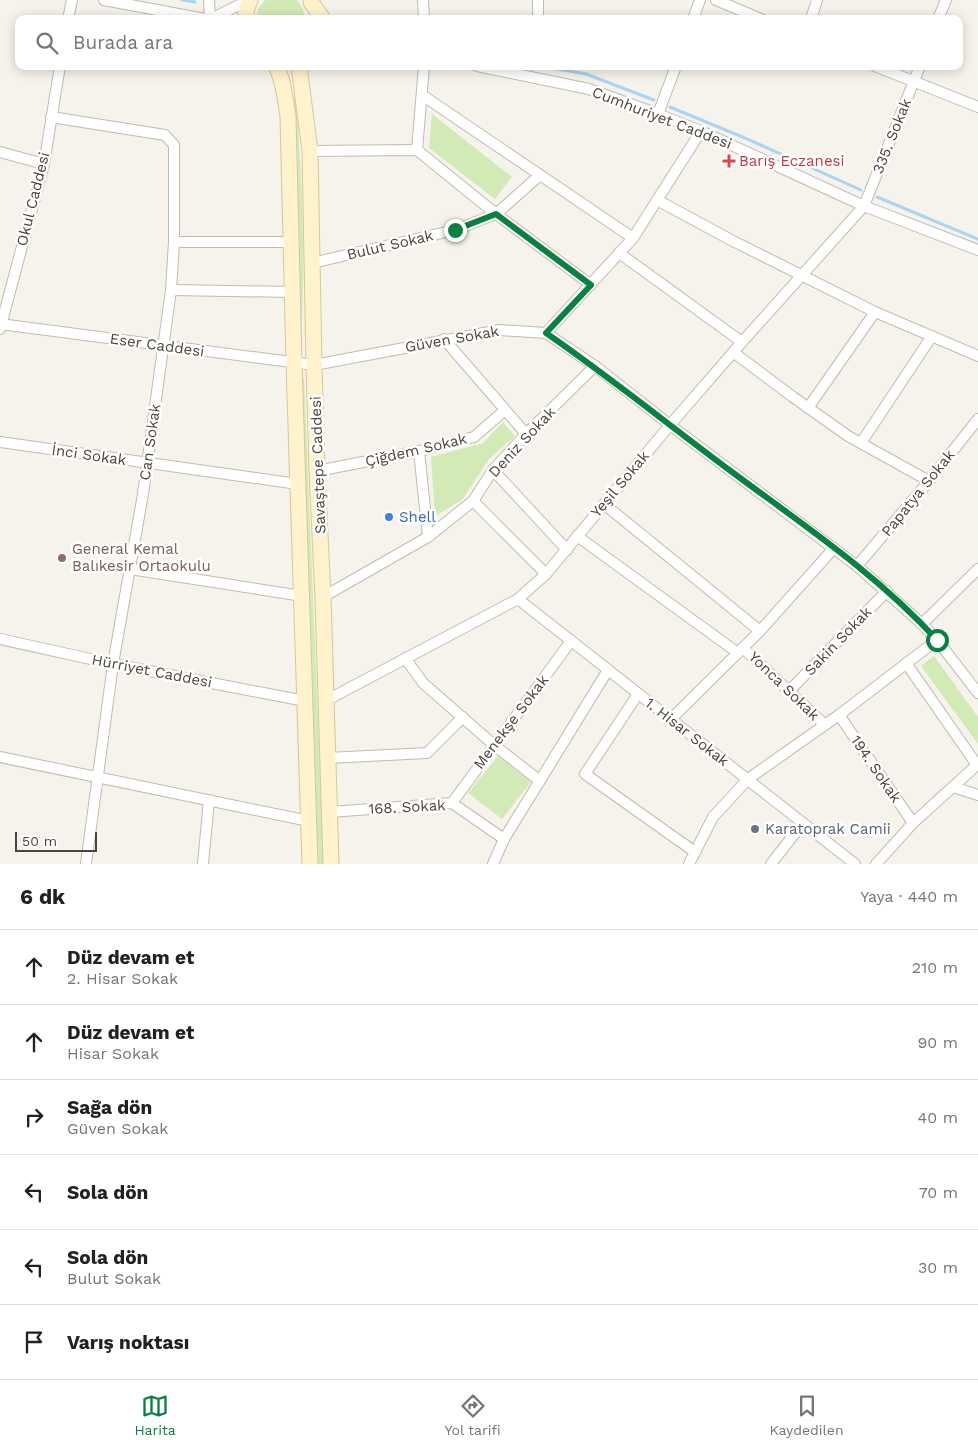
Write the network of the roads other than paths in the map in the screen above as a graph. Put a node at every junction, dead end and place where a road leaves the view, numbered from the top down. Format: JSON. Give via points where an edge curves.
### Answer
{"nodes":[{"id":1,"x":72,"y":0,"type":"edge"},
{"id":2,"x":104,"y":0,"type":"edge"},
{"id":3,"x":209,"y":0,"type":"edge"},
{"id":4,"x":250,"y":0,"type":"edge"},
{"id":5,"x":424,"y":0,"type":"edge"},
{"id":6,"x":538,"y":0,"type":"edge"},
{"id":7,"x":700,"y":0,"type":"edge"},
{"id":8,"x":716,"y":0,"type":"edge"},
{"id":9,"x":817,"y":0,"type":"edge"},
{"id":10,"x":946,"y":0,"type":"edge"},
{"id":11,"x":310,"y":1,"type":"edge"},
{"id":12,"x":69,"y":15,"type":"edge"},
{"id":13,"x":185,"y":15,"type":"edge"},
{"id":14,"x":210,"y":15,"type":"edge"},
{"id":15,"x":218,"y":15,"type":"edge"},
{"id":16,"x":245,"y":15,"type":"edge"},
{"id":17,"x":314,"y":15,"type":"edge"},
{"id":18,"x":321,"y":15,"type":"edge"},
{"id":19,"x":424,"y":15,"type":"edge"},
{"id":20,"x":538,"y":15,"type":"edge"},
{"id":21,"x":694,"y":15,"type":"edge"},
{"id":22,"x":752,"y":15,"type":"edge"},
{"id":23,"x":812,"y":15,"type":"edge"},
{"id":24,"x":940,"y":15,"type":"edge"},
{"id":25,"x":59,"y":70,"type":"edge"},
{"id":26,"x":278,"y":70,"type":"edge"},
{"id":27,"x":300,"y":70,"type":"edge"},
{"id":28,"x":424,"y":70,"type":"edge"},
{"id":29,"x":497,"y":70,"type":"edge"},
{"id":30,"x":537,"y":70,"type":"edge"},
{"id":31,"x":674,"y":70,"type":"edge"},
{"id":32,"x":884,"y":70,"type":"edge"},
{"id":33,"x":918,"y":70,"type":"edge"},
{"id":34,"x":537,"y":78,"type":"junction"},
{"id":35,"x":913,"y":82,"type":"junction"},
{"id":36,"x":422,"y":95,"type":"junction"},
{"id":37,"x":978,"y":107,"type":"edge"},
{"id":38,"x":658,"y":114,"type":"junction"},
{"id":39,"x":51,"y":117,"type":"junction"},
{"id":40,"x":701,"y":131,"type":"junction"},
{"id":41,"x":417,"y":150,"type":"junction"},
{"id":42,"x":310,"y":151,"type":"junction"},
{"id":43,"x":0,"y":152,"type":"edge"},
{"id":44,"x":44,"y":164,"type":"junction"},
{"id":45,"x":540,"y":175,"type":"junction"},
{"id":46,"x":657,"y":200,"type":"junction"},
{"id":47,"x":864,"y":206,"type":"junction"},
{"id":48,"x":496,"y":214,"type":"junction"},
{"id":49,"x":633,"y":238,"type":"junction"},
{"id":50,"x":174,"y":242,"type":"junction"},
{"id":51,"x":292,"y":242,"type":"junction"},
{"id":52,"x":978,"y":250,"type":"edge"},
{"id":53,"x":619,"y":254,"type":"junction"},
{"id":54,"x":312,"y":263,"type":"junction"},
{"id":55,"x":802,"y":275,"type":"junction"},
{"id":56,"x":591,"y":285,"type":"junction"},
{"id":57,"x":172,"y":290,"type":"junction"},
{"id":58,"x":293,"y":292,"type":"junction"},
{"id":59,"x":876,"y":312,"type":"junction"},
{"id":60,"x":0,"y":326,"type":"edge"},
{"id":61,"x":546,"y":333,"type":"junction"},
{"id":62,"x":932,"y":336,"type":"junction"},
{"id":63,"x":444,"y":339,"type":"junction"},
{"id":64,"x":742,"y":342,"type":"junction"},
{"id":65,"x":163,"y":346,"type":"junction"},
{"id":66,"x":733,"y":352,"type":"junction"},
{"id":67,"x":978,"y":356,"type":"edge"},
{"id":68,"x":294,"y":363,"type":"junction"},
{"id":69,"x":314,"y":365,"type":"junction"},
{"id":70,"x":595,"y":366,"type":"junction"},
{"id":71,"x":808,"y":408,"type":"junction"},
{"id":72,"x":505,"y":410,"type":"junction"},
{"id":73,"x":978,"y":419,"type":"edge"},
{"id":74,"x":670,"y":425,"type":"junction"},
{"id":75,"x":526,"y":434,"type":"junction"},
{"id":76,"x":0,"y":442,"type":"edge"},
{"id":77,"x":861,"y":443,"type":"junction"},
{"id":78,"x":419,"y":452,"type":"junction"},
{"id":79,"x":147,"y":463,"type":"junction"},
{"id":80,"x":493,"y":470,"type":"junction"},
{"id":81,"x":317,"y":471,"type":"junction"},
{"id":82,"x":929,"y":481,"type":"junction"},
{"id":83,"x":298,"y":484,"type":"junction"},
{"id":84,"x":473,"y":501,"type":"junction"},
{"id":85,"x":604,"y":504,"type":"junction"},
{"id":86,"x":577,"y":536,"type":"junction"},
{"id":87,"x":428,"y":537,"type":"junction"},
{"id":88,"x":834,"y":548,"type":"junction"},
{"id":89,"x":567,"y":550,"type":"junction"},
{"id":90,"x":857,"y":566,"type":"junction"},
{"id":91,"x":130,"y":569,"type":"junction"},
{"id":92,"x":978,"y":569,"type":"edge"},
{"id":93,"x":546,"y":574,"type":"junction"},
{"id":94,"x":887,"y":592,"type":"junction"},
{"id":95,"x":302,"y":596,"type":"junction"},
{"id":96,"x":323,"y":597,"type":"junction"},
{"id":97,"x":518,"y":599,"type":"junction"},
{"id":98,"x":922,"y":624,"type":"junction"},
{"id":99,"x":760,"y":631,"type":"junction"},
{"id":100,"x":0,"y":639,"type":"edge"},
{"id":101,"x":937,"y":640,"type":"junction"},
{"id":102,"x":571,"y":641,"type":"junction"},
{"id":103,"x":740,"y":650,"type":"junction"},
{"id":104,"x":405,"y":658,"type":"junction"},
{"id":105,"x":906,"y":663,"type":"junction"},
{"id":106,"x":113,"y":664,"type":"junction"},
{"id":107,"x":608,"y":670,"type":"junction"},
{"id":108,"x":789,"y":691,"type":"junction"},
{"id":109,"x":978,"y":693,"type":"edge"},
{"id":110,"x":638,"y":694,"type":"junction"},
{"id":111,"x":327,"y":700,"type":"junction"},
{"id":112,"x":305,"y":701,"type":"junction"},
{"id":113,"x":839,"y":715,"type":"junction"},
{"id":114,"x":463,"y":717,"type":"junction"},
{"id":115,"x":671,"y":720,"type":"junction"},
{"id":116,"x":824,"y":725,"type":"junction"},
{"id":117,"x":494,"y":745,"type":"junction"},
{"id":118,"x":0,"y":757,"type":"edge"},
{"id":119,"x":328,"y":758,"type":"junction"},
{"id":120,"x":978,"y":765,"type":"edge"},
{"id":121,"x":98,"y":777,"type":"junction"},
{"id":122,"x":748,"y":780,"type":"junction"},
{"id":123,"x":540,"y":781,"type":"junction"},
{"id":124,"x":953,"y":786,"type":"junction"},
{"id":125,"x":978,"y":796,"type":"edge"},
{"id":126,"x":209,"y":800,"type":"junction"},
{"id":127,"x":452,"y":803,"type":"junction"},
{"id":128,"x":330,"y":812,"type":"junction"},
{"id":129,"x":309,"y":821,"type":"junction"},
{"id":130,"x":803,"y":823,"type":"junction"},
{"id":131,"x":913,"y":823,"type":"junction"},
{"id":132,"x":504,"y":840,"type":"junction"},
{"id":133,"x":695,"y":852,"type":"junction"},
{"id":134,"x":86,"y":864,"type":"edge"},
{"id":135,"x":203,"y":864,"type":"edge"},
{"id":136,"x":310,"y":864,"type":"edge"},
{"id":137,"x":331,"y":864,"type":"edge"},
{"id":138,"x":493,"y":864,"type":"edge"},
{"id":139,"x":689,"y":864,"type":"edge"},
{"id":140,"x":771,"y":864,"type":"edge"},
{"id":141,"x":855,"y":864,"type":"edge"},
{"id":142,"x":876,"y":864,"type":"edge"}],
"edges":[{"from":1,"to":12,"type":"street"},
{"from":2,"to":13,"type":"street"},
{"from":3,"to":14,"type":"street"},
{"from":4,"to":15,"type":"street"},
{"from":4,"to":16,"type":"main road"},
{"from":5,"to":19,"type":"street"},
{"from":6,"to":20,"type":"street"},
{"from":7,"to":21,"type":"street"},
{"from":8,"to":22,"type":"street"},
{"from":9,"to":23,"type":"street"},
{"from":10,"to":24,"type":"street"},
{"from":11,"to":17,"type":"main road"},
{"from":11,"to":18,"type":"main road"},
{"from":25,"to":39,"type":"street","name":"Okul Caddesi"},
{"from":26,"to":51,"type":"main road","name":"Savaştepe Caddesi","via":[[288,116]]},
{"from":27,"to":42,"type":"main road","name":"Savaştepe Caddesi"},
{"from":28,"to":36,"type":"street"},
{"from":29,"to":34,"type":"street","name":"Cumhuriyet Caddesi"},
{"from":30,"to":34,"type":"street"},
{"from":31,"to":38,"type":"street"},
{"from":32,"to":35,"type":"street"},
{"from":33,"to":35,"type":"street","name":"335. Sokak"},
{"from":34,"to":38,"type":"street","name":"Cumhuriyet Caddesi","via":[[589,89]]},
{"from":35,"to":37,"type":"street"},
{"from":35,"to":47,"type":"street","name":"335. Sokak"},
{"from":36,"to":41,"type":"street"},
{"from":36,"to":45,"type":"street"},
{"from":38,"to":40,"type":"street","name":"Cumhuriyet Caddesi"},
{"from":39,"to":44,"type":"street","name":"Okul Caddesi"},
{"from":39,"to":50,"type":"street","name":"Can Sokak","via":[[165,135],[174,145]]},
{"from":40,"to":46,"type":"street"},
{"from":40,"to":47,"type":"street","name":"Cumhuriyet Caddesi"},
{"from":41,"to":42,"type":"street"},
{"from":41,"to":48,"type":"street"},
{"from":42,"to":54,"type":"main road","name":"Savaştepe Caddesi"},
{"from":43,"to":44,"type":"street"},
{"from":44,"to":60,"type":"street","name":"Okul Caddesi"},
{"from":45,"to":48,"type":"street","name":"Bulut Sokak"},
{"from":45,"to":49,"type":"street"},
{"from":46,"to":49,"type":"street"},
{"from":46,"to":55,"type":"street"},
{"from":47,"to":52,"type":"street","name":"Cumhuriyet Caddesi"},
{"from":47,"to":55,"type":"street","name":"Yeşil Sokak"},
{"from":48,"to":54,"type":"street","name":"Bulut Sokak","via":[[455,230]]},
{"from":48,"to":56,"type":"street"},
{"from":49,"to":53,"type":"street"},
{"from":50,"to":51,"type":"street"},
{"from":50,"to":57,"type":"street","name":"Can Sokak"},
{"from":51,"to":58,"type":"main road","name":"Savaştepe Caddesi"},
{"from":53,"to":56,"type":"street"},
{"from":53,"to":64,"type":"street"},
{"from":54,"to":69,"type":"main road","name":"Savaştepe Caddesi"},
{"from":55,"to":59,"type":"street"},
{"from":55,"to":64,"type":"street","name":"Yeşil Sokak"},
{"from":56,"to":61,"type":"street"},
{"from":57,"to":58,"type":"street"},
{"from":57,"to":65,"type":"street","name":"Can Sokak"},
{"from":58,"to":68,"type":"main road","name":"Savaştepe Caddesi"},
{"from":59,"to":62,"type":"street"},
{"from":59,"to":71,"type":"street"},
{"from":60,"to":65,"type":"street","name":"Eser Caddesi"},
{"from":61,"to":63,"type":"street","name":"Güven Sokak","via":[[500,330]]},
{"from":61,"to":70,"type":"street"},
{"from":62,"to":67,"type":"street"},
{"from":62,"to":77,"type":"street"},
{"from":63,"to":69,"type":"street","name":"Güven Sokak"},
{"from":63,"to":72,"type":"street"},
{"from":64,"to":66,"type":"street","name":"Yeşil Sokak"},
{"from":65,"to":68,"type":"street","name":"Eser Caddesi"},
{"from":65,"to":79,"type":"street","name":"Can Sokak"},
{"from":66,"to":71,"type":"street"},
{"from":66,"to":74,"type":"street","name":"Yeşil Sokak"},
{"from":68,"to":69,"type":"street","name":"Eser Caddesi"},
{"from":68,"to":83,"type":"main road","name":"Savaştepe Caddesi"},
{"from":69,"to":81,"type":"main road","name":"Savaştepe Caddesi"},
{"from":70,"to":74,"type":"street"},
{"from":70,"to":75,"type":"street","name":"Deniz Sokak"},
{"from":71,"to":77,"type":"street"},
{"from":72,"to":75,"type":"street"},
{"from":72,"to":78,"type":"street","name":"Çiğdem Sokak","via":[[474,438]]},
{"from":73,"to":82,"type":"street","name":"Papatya Sokak"},
{"from":74,"to":85,"type":"street","name":"Yeşil Sokak"},
{"from":74,"to":88,"type":"street"},
{"from":75,"to":80,"type":"street","name":"Deniz Sokak"},
{"from":76,"to":79,"type":"street","name":"İnci Sokak"},
{"from":77,"to":82,"type":"street"},
{"from":78,"to":81,"type":"street","name":"Çiğdem Sokak"},
{"from":78,"to":87,"type":"street"},
{"from":79,"to":83,"type":"street","name":"İnci Sokak"},
{"from":79,"to":91,"type":"street","name":"Can Sokak"},
{"from":80,"to":84,"type":"street","name":"Deniz Sokak"},
{"from":80,"to":89,"type":"street"},
{"from":81,"to":96,"type":"main road","name":"Savaştepe Caddesi"},
{"from":82,"to":90,"type":"street","name":"Papatya Sokak"},
{"from":83,"to":95,"type":"main road","name":"Savaştepe Caddesi"},
{"from":84,"to":87,"type":"street","name":"Deniz Sokak"},
{"from":84,"to":93,"type":"street"},
{"from":85,"to":86,"type":"street","name":"Yeşil Sokak"},
{"from":85,"to":99,"type":"street"},
{"from":86,"to":89,"type":"street","name":"Yeşil Sokak"},
{"from":86,"to":103,"type":"street","name":"Yonca Sokak"},
{"from":87,"to":96,"type":"street","name":"Deniz Sokak"},
{"from":88,"to":90,"type":"street"},
{"from":88,"to":99,"type":"street"},
{"from":89,"to":93,"type":"street","name":"Yeşil Sokak"},
{"from":90,"to":94,"type":"street"},
{"from":91,"to":95,"type":"street"},
{"from":91,"to":106,"type":"street","name":"Can Sokak"},
{"from":92,"to":98,"type":"street"},
{"from":93,"to":97,"type":"street","name":"Yeşil Sokak"},
{"from":94,"to":98,"type":"street"},
{"from":94,"to":108,"type":"street","name":"Sakin Sokak"},
{"from":95,"to":112,"type":"main road","name":"Savaştepe Caddesi"},
{"from":96,"to":111,"type":"main road","name":"Savaştepe Caddesi"},
{"from":97,"to":102,"type":"street","name":"1. Hisar Sokak"},
{"from":97,"to":104,"type":"street","name":"Yeşil Sokak"},
{"from":98,"to":101,"type":"street"},
{"from":99,"to":103,"type":"street"},
{"from":100,"to":106,"type":"street","name":"Hürriyet Caddesi"},
{"from":101,"to":105,"type":"street"},
{"from":101,"to":109,"type":"street"},
{"from":102,"to":107,"type":"street","name":"1. Hisar Sokak"},
{"from":102,"to":117,"type":"street","name":"Menekşe Sokak"},
{"from":103,"to":108,"type":"street","name":"Yonca Sokak"},
{"from":103,"to":115,"type":"street"},
{"from":104,"to":111,"type":"street","name":"Yeşil Sokak"},
{"from":104,"to":114,"type":"street","via":[[424,683]]},
{"from":105,"to":113,"type":"street"},
{"from":105,"to":120,"type":"street"},
{"from":106,"to":112,"type":"street","name":"Hürriyet Caddesi"},
{"from":106,"to":121,"type":"street","name":"Can Sokak"},
{"from":107,"to":110,"type":"street","name":"1. Hisar Sokak"},
{"from":107,"to":123,"type":"street"},
{"from":108,"to":116,"type":"street","name":"Yonca Sokak"},
{"from":110,"to":115,"type":"street","name":"1. Hisar Sokak"},
{"from":110,"to":133,"type":"street","via":[[586,774]]},
{"from":111,"to":119,"type":"main road","name":"Savaştepe Caddesi"},
{"from":112,"to":129,"type":"main road","name":"Savaştepe Caddesi"},
{"from":113,"to":116,"type":"street"},
{"from":113,"to":131,"type":"street","name":"194. Sokak"},
{"from":114,"to":117,"type":"street"},
{"from":114,"to":119,"type":"street","via":[[427,753]]},
{"from":115,"to":122,"type":"street","name":"1. Hisar Sokak"},
{"from":116,"to":122,"type":"street"},
{"from":117,"to":123,"type":"street"},
{"from":117,"to":127,"type":"street","name":"Menekşe Sokak"},
{"from":118,"to":121,"type":"street"},
{"from":119,"to":128,"type":"main road","name":"Savaştepe Caddesi"},
{"from":120,"to":124,"type":"street"},
{"from":121,"to":126,"type":"street"},
{"from":121,"to":134,"type":"street","name":"Can Sokak"},
{"from":122,"to":130,"type":"street","name":"1. Hisar Sokak"},
{"from":122,"to":133,"type":"street","via":[[713,817]]},
{"from":123,"to":132,"type":"street"},
{"from":124,"to":125,"type":"street"},
{"from":124,"to":131,"type":"street"},
{"from":126,"to":129,"type":"street"},
{"from":126,"to":135,"type":"street"},
{"from":127,"to":128,"type":"street","name":"168. Sokak"},
{"from":127,"to":132,"type":"street","name":"168. Sokak"},
{"from":128,"to":137,"type":"main road","name":"Savaştepe Caddesi"},
{"from":129,"to":136,"type":"main road","name":"Savaştepe Caddesi"},
{"from":130,"to":140,"type":"street"},
{"from":130,"to":141,"type":"street","name":"1. Hisar Sokak"},
{"from":131,"to":142,"type":"street"},
{"from":132,"to":138,"type":"street"},
{"from":133,"to":139,"type":"street"}]}
